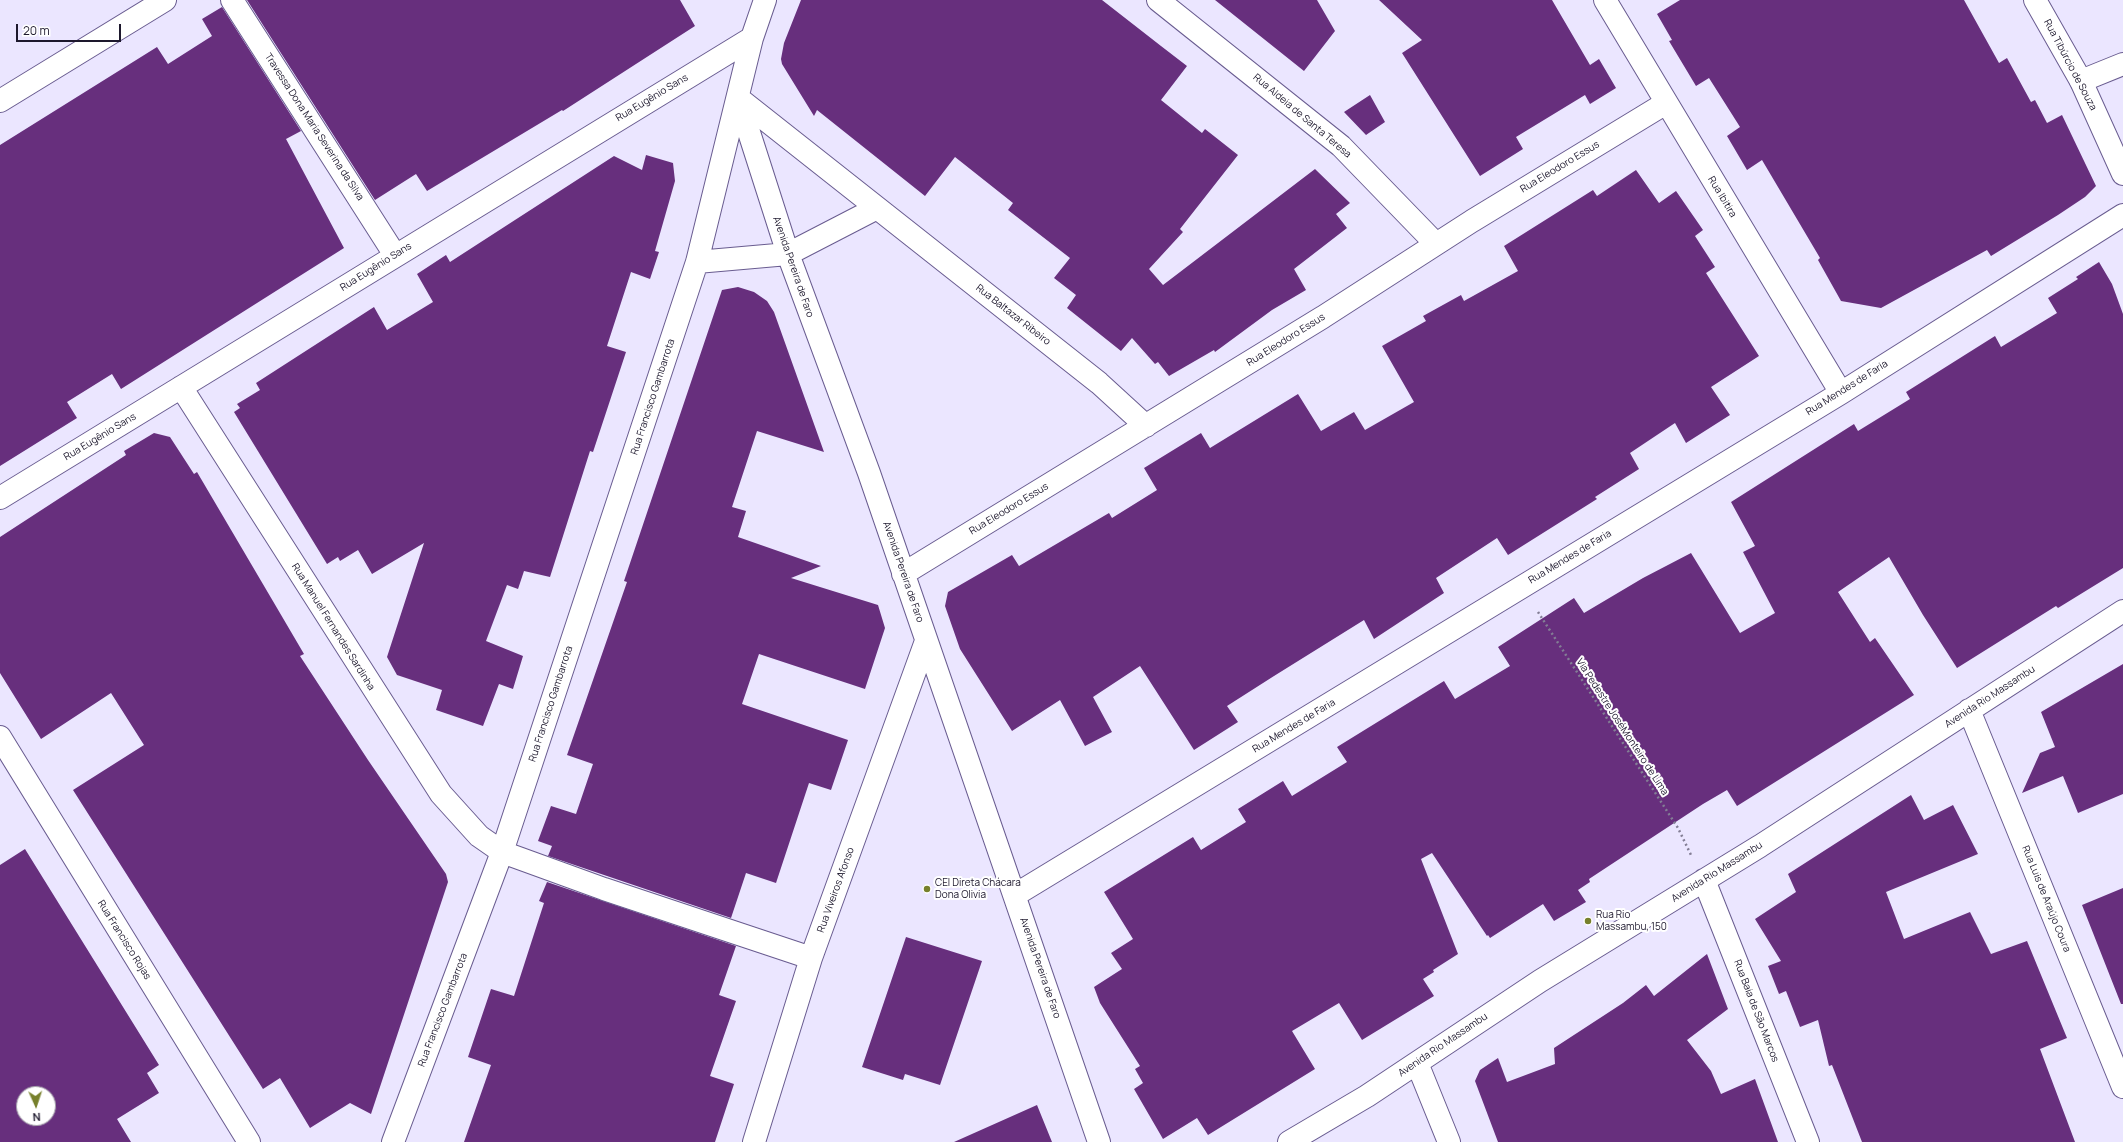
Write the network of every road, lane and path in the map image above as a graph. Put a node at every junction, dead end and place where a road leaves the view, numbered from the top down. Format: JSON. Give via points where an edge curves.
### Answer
{"nodes":[{"id":1,"x":165,"y":0,"type":"edge"},
{"id":2,"x":232,"y":0,"type":"edge"},
{"id":3,"x":765,"y":0,"type":"edge"},
{"id":4,"x":1158,"y":0,"type":"edge"},
{"id":5,"x":1605,"y":0,"type":"edge"},
{"id":6,"x":2035,"y":0,"type":"edge"},
{"id":7,"x":752,"y":38,"type":"junction"},
{"id":8,"x":2123,"y":64,"type":"edge"},
{"id":9,"x":2081,"y":81,"type":"junction"},
{"id":10,"x":738,"y":98,"type":"junction"},
{"id":11,"x":0,"y":101,"type":"edge"},
{"id":12,"x":1666,"y":103,"type":"junction"},
{"id":13,"x":2123,"y":174,"type":"edge"},
{"id":14,"x":877,"y":208,"type":"junction"},
{"id":15,"x":2123,"y":215,"type":"edge"},
{"id":16,"x":1436,"y":244,"type":"junction"},
{"id":17,"x":788,"y":254,"type":"junction"},
{"id":18,"x":395,"y":255,"type":"junction"},
{"id":19,"x":698,"y":262,"type":"junction"},
{"id":20,"x":181,"y":387,"type":"junction"},
{"id":21,"x":1841,"y":393,"type":"junction"},
{"id":22,"x":1146,"y":426,"type":"junction"},
{"id":23,"x":0,"y":498,"type":"edge"},
{"id":24,"x":903,"y":574,"type":"junction"},
{"id":25,"x":1522,"y":587,"type":"junction"},
{"id":26,"x":2123,"y":611,"type":"edge"},
{"id":27,"x":926,"y":641,"type":"junction"},
{"id":28,"x":1969,"y":710,"type":"junction"},
{"id":29,"x":0,"y":737,"type":"edge"},
{"id":30,"x":502,"y":852,"type":"junction"},
{"id":31,"x":1704,"y":880,"type":"junction"},
{"id":32,"x":1015,"y":895,"type":"junction"},
{"id":33,"x":811,"y":958,"type":"junction"},
{"id":34,"x":1417,"y":1063,"type":"junction"},
{"id":35,"x":2123,"y":1087,"type":"edge"},
{"id":36,"x":249,"y":1142,"type":"edge"},
{"id":37,"x":394,"y":1142,"type":"edge"},
{"id":38,"x":754,"y":1142,"type":"edge"},
{"id":39,"x":1099,"y":1142,"type":"edge"},
{"id":40,"x":1289,"y":1142,"type":"edge"},
{"id":41,"x":1448,"y":1142,"type":"edge"},
{"id":42,"x":1808,"y":1142,"type":"edge"}],
"edges":[{"from":1,"to":11,"type":"street"},
{"from":2,"to":18,"type":"street","name":"Travessa Dona Maria Severina da Silva"},
{"from":3,"to":7,"type":"street"},
{"from":4,"to":16,"type":"street","name":"Rua Aldeia de Santa Teresa","via":[[1341,146]]},
{"from":5,"to":12,"type":"street","name":"Rua Ibitira"},
{"from":6,"to":9,"type":"street","name":"Rua Tibúrcio de Souza"},
{"from":7,"to":10,"type":"street"},
{"from":7,"to":18,"type":"street","name":"Rua Eugênio Sans"},
{"from":8,"to":9,"type":"street"},
{"from":9,"to":13,"type":"street","name":"Rua Tibúrcio de Souza"},
{"from":10,"to":14,"type":"street","name":"Rua Baltazar Ribeiro"},
{"from":10,"to":17,"type":"street","name":"Avenida Pereira de Faro"},
{"from":10,"to":19,"type":"street","name":"Rua Francisco Gambarrota"},
{"from":12,"to":16,"type":"street","name":"Rua Eleodoro Essus"},
{"from":12,"to":21,"type":"street","name":"Rua Ibitira"},
{"from":14,"to":17,"type":"street"},
{"from":14,"to":22,"type":"street","name":"Rua Baltazar Ribeiro","via":[[1099,383]]},
{"from":15,"to":21,"type":"street","name":"Rua Mendes de Faria"},
{"from":16,"to":22,"type":"street","name":"Rua Eleodoro Essus"},
{"from":17,"to":19,"type":"street"},
{"from":17,"to":24,"type":"street","name":"Avenida Pereira de Faro","via":[[869,473]]},
{"from":18,"to":20,"type":"street","name":"Rua Eugênio Sans"},
{"from":19,"to":30,"type":"street","name":"Rua Francisco Gambarrota"},
{"from":20,"to":23,"type":"street","name":"Rua Eugênio Sans"},
{"from":20,"to":30,"type":"street","name":"Rua Manuel Fernandes Sardinha","via":[[441,794],[479,836]]},
{"from":21,"to":25,"type":"street","name":"Rua Mendes de Faria"},
{"from":22,"to":24,"type":"street","name":"Rua Eleodoro Essus"},
{"from":24,"to":27,"type":"street","name":"Avenida Pereira de Faro"},
{"from":25,"to":31,"type":"path","name":"Via Pedestre JoséMonteiro de Lima","via":[[1678,828]]},
{"from":25,"to":32,"type":"street","name":"Rua Mendes de Faria"},
{"from":26,"to":28,"type":"street","name":"Avenida Rio Massambu"},
{"from":27,"to":32,"type":"street","name":"Avenida Pereira de Faro"},
{"from":27,"to":33,"type":"street","name":"Rua Viveiros Afonso"},
{"from":28,"to":31,"type":"street","name":"Avenida Rio Massambu"},
{"from":28,"to":35,"type":"street","name":"Rua Luis de Araújo Coura"},
{"from":29,"to":36,"type":"street","name":"Rua Francisco Rojas"},
{"from":30,"to":33,"type":"street","name":"Rua Manuel Fernandes Sardinha"},
{"from":30,"to":37,"type":"street","name":"Rua Francisco Gambarrota"},
{"from":31,"to":34,"type":"street","name":"Avenida Rio Massambu","via":[[1540,981]]},
{"from":31,"to":42,"type":"street","name":"Rua Baia de São Marcos"},
{"from":32,"to":39,"type":"street","name":"Avenida Pereira de Faro"},
{"from":33,"to":38,"type":"street","name":"Rua Viveiros Afonso"},
{"from":34,"to":40,"type":"street","name":"Avenida Rio Massambu"},
{"from":34,"to":41,"type":"street"}]}
